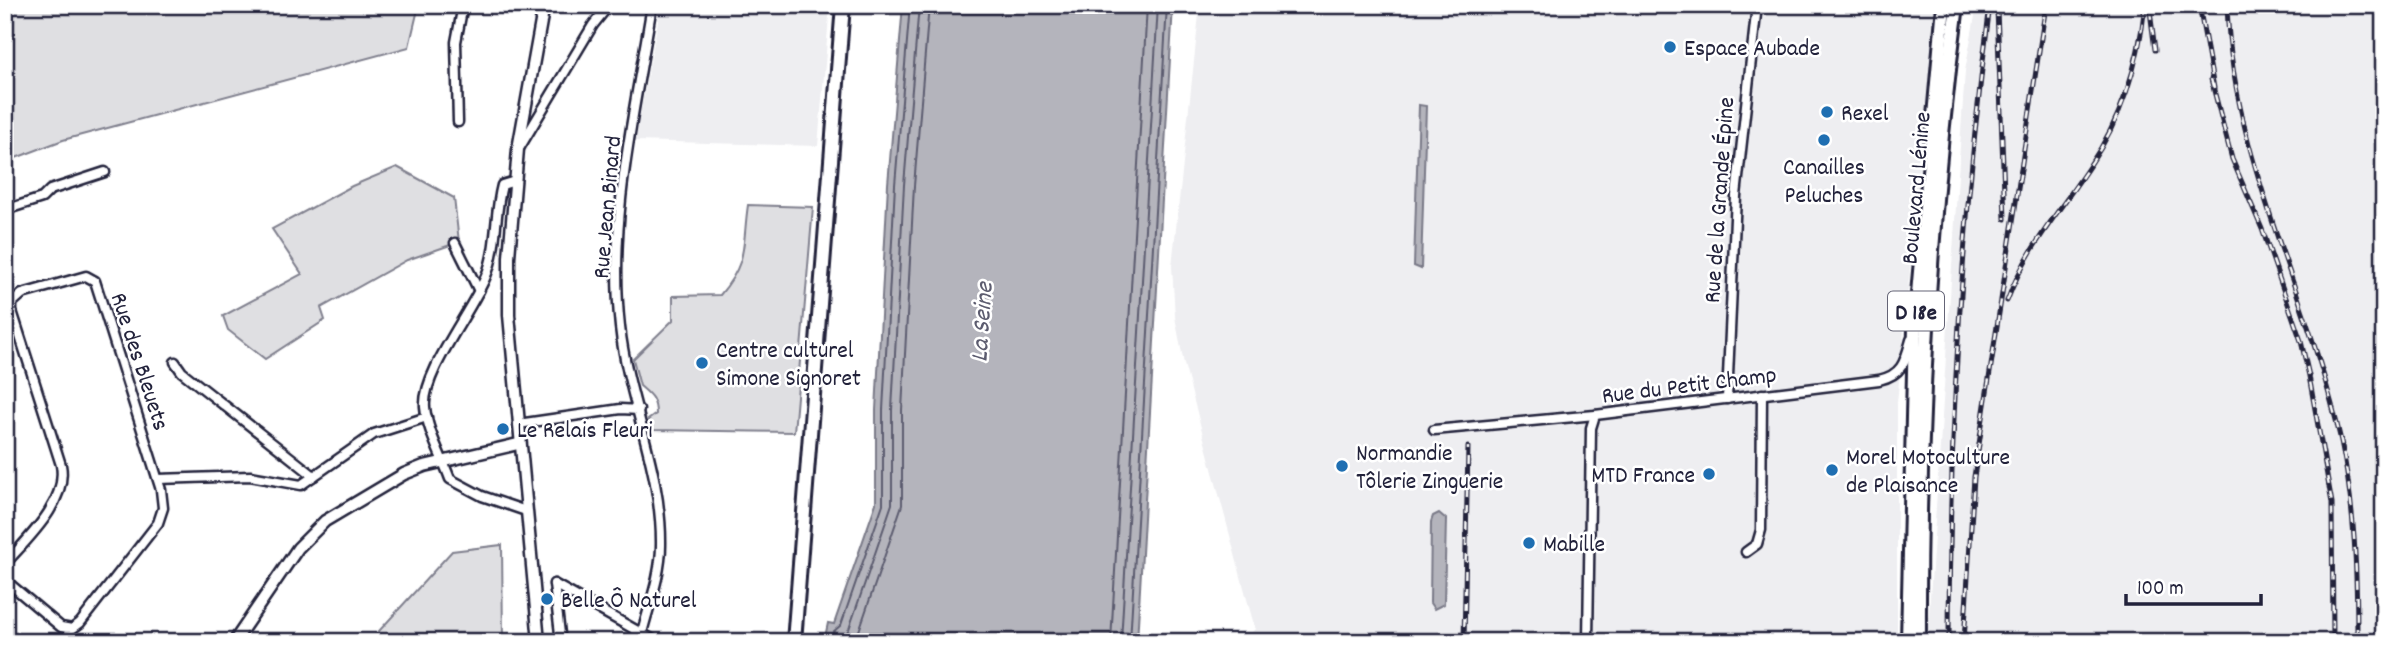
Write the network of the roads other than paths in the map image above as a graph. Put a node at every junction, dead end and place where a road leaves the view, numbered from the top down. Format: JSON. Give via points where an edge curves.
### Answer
{"nodes":[{"id":1,"x":463,"y":5,"type":"edge"},
{"id":2,"x":544,"y":5,"type":"edge"},
{"id":3,"x":609,"y":5,"type":"edge"},
{"id":4,"x":652,"y":5,"type":"edge"},
{"id":5,"x":843,"y":5,"type":"edge"},
{"id":6,"x":1757,"y":5,"type":"edge"},
{"id":7,"x":1944,"y":5,"type":"edge"},
{"id":8,"x":1957,"y":5,"type":"edge"},
{"id":9,"x":458,"y":121,"type":"dead end"},
{"id":10,"x":518,"y":149,"type":"junction"},
{"id":11,"x":104,"y":172,"type":"dead end"},
{"id":12,"x":515,"y":181,"type":"junction"},
{"id":13,"x":5,"y":210,"type":"edge"},
{"id":14,"x":456,"y":243,"type":"dead end"},
{"id":15,"x":479,"y":291,"type":"junction"},
{"id":16,"x":1915,"y":327,"type":"junction"},
{"id":17,"x":175,"y":362,"type":"dead end"},
{"id":18,"x":1762,"y":394,"type":"junction"},
{"id":19,"x":1727,"y":399,"type":"junction"},
{"id":20,"x":639,"y":410,"type":"junction"},
{"id":21,"x":1595,"y":415,"type":"junction"},
{"id":22,"x":427,"y":417,"type":"junction"},
{"id":23,"x":518,"y":424,"type":"junction"},
{"id":24,"x":1434,"y":430,"type":"dead end"},
{"id":25,"x":518,"y":444,"type":"junction"},
{"id":26,"x":444,"y":461,"type":"junction"},
{"id":27,"x":314,"y":476,"type":"junction"},
{"id":28,"x":158,"y":479,"type":"junction"},
{"id":29,"x":526,"y":511,"type":"junction"},
{"id":30,"x":1746,"y":552,"type":"dead end"},
{"id":31,"x":6,"y":562,"type":"edge"},
{"id":32,"x":5,"y":580,"type":"edge"},
{"id":33,"x":642,"y":633,"type":"junction"},
{"id":34,"x":1588,"y":637,"type":"edge"},
{"id":35,"x":234,"y":642,"type":"edge"},
{"id":36,"x":539,"y":642,"type":"edge"},
{"id":37,"x":561,"y":642,"type":"edge"},
{"id":38,"x":657,"y":642,"type":"edge"},
{"id":39,"x":794,"y":642,"type":"edge"},
{"id":40,"x":1908,"y":642,"type":"edge"},
{"id":41,"x":1919,"y":642,"type":"edge"}],
"edges":[{"from":1,"to":9,"type":"street","via":[[456,42]]},
{"from":2,"to":10,"type":"street"},
{"from":3,"to":10,"type":"street"},
{"from":4,"to":20,"type":"street","name":"Rue Jean Binard","via":[[627,153],[618,255],[620,327]]},
{"from":5,"to":39,"type":"main road"},
{"from":6,"to":19,"type":"street","name":"Rue de la Grande Épine","via":[[1735,209]]},
{"from":7,"to":16,"type":"main road","name":"Boulevard Lénine","number":"D 18e"},
{"from":8,"to":41,"type":"main road","name":"Boulevard Lénine","number":"D 18e","via":[[1925,315]]},
{"from":10,"to":12,"type":"street"},
{"from":11,"to":13,"type":"street"},
{"from":12,"to":15,"type":"street","via":[[500,188],[493,254]]},
{"from":12,"to":23,"type":"street","via":[[509,315]]},
{"from":14,"to":15,"type":"street"},
{"from":15,"to":22,"type":"street","via":[[427,384]]},
{"from":16,"to":18,"type":"street","name":"Rue du Petit Champ","via":[[1906,361],[1890,378]]},
{"from":16,"to":40,"type":"main road","name":"Boulevard Lénine","number":"D 18e"},
{"from":17,"to":27,"type":"street"},
{"from":18,"to":19,"type":"street","name":"Rue du Petit Champ"},
{"from":18,"to":30,"type":"street","via":[[1760,538]]},
{"from":19,"to":21,"type":"street","name":"Rue du Petit Champ"},
{"from":20,"to":23,"type":"street"},
{"from":20,"to":33,"type":"street","name":"Rue Jean Binard","via":[[661,546]]},
{"from":21,"to":24,"type":"street","name":"Rue du Petit Champ"},
{"from":21,"to":34,"type":"street","via":[[1591,428]]},
{"from":22,"to":26,"type":"street"},
{"from":22,"to":27,"type":"street","via":[[374,434]]},
{"from":23,"to":25,"type":"street"},
{"from":25,"to":26,"type":"street"},
{"from":25,"to":29,"type":"street"},
{"from":26,"to":29,"type":"street","via":[[454,482]]},
{"from":26,"to":35,"type":"street","via":[[389,481],[316,527]]},
{"from":27,"to":28,"type":"street","via":[[301,485],[250,476]]},
{"from":28,"to":31,"type":"street","name":"Rue des Bleuets","via":[[95,281],[80,276],[17,296],[12,311],[61,465],[62,485],[55,502]]},
{"from":28,"to":32,"type":"street","name":"Rue des Bleuets","via":[[163,508],[158,523],[76,627],[61,627]]},
{"from":29,"to":36,"type":"street"},
{"from":33,"to":37,"type":"street","via":[[554,584]]},
{"from":33,"to":38,"type":"street"}]}
